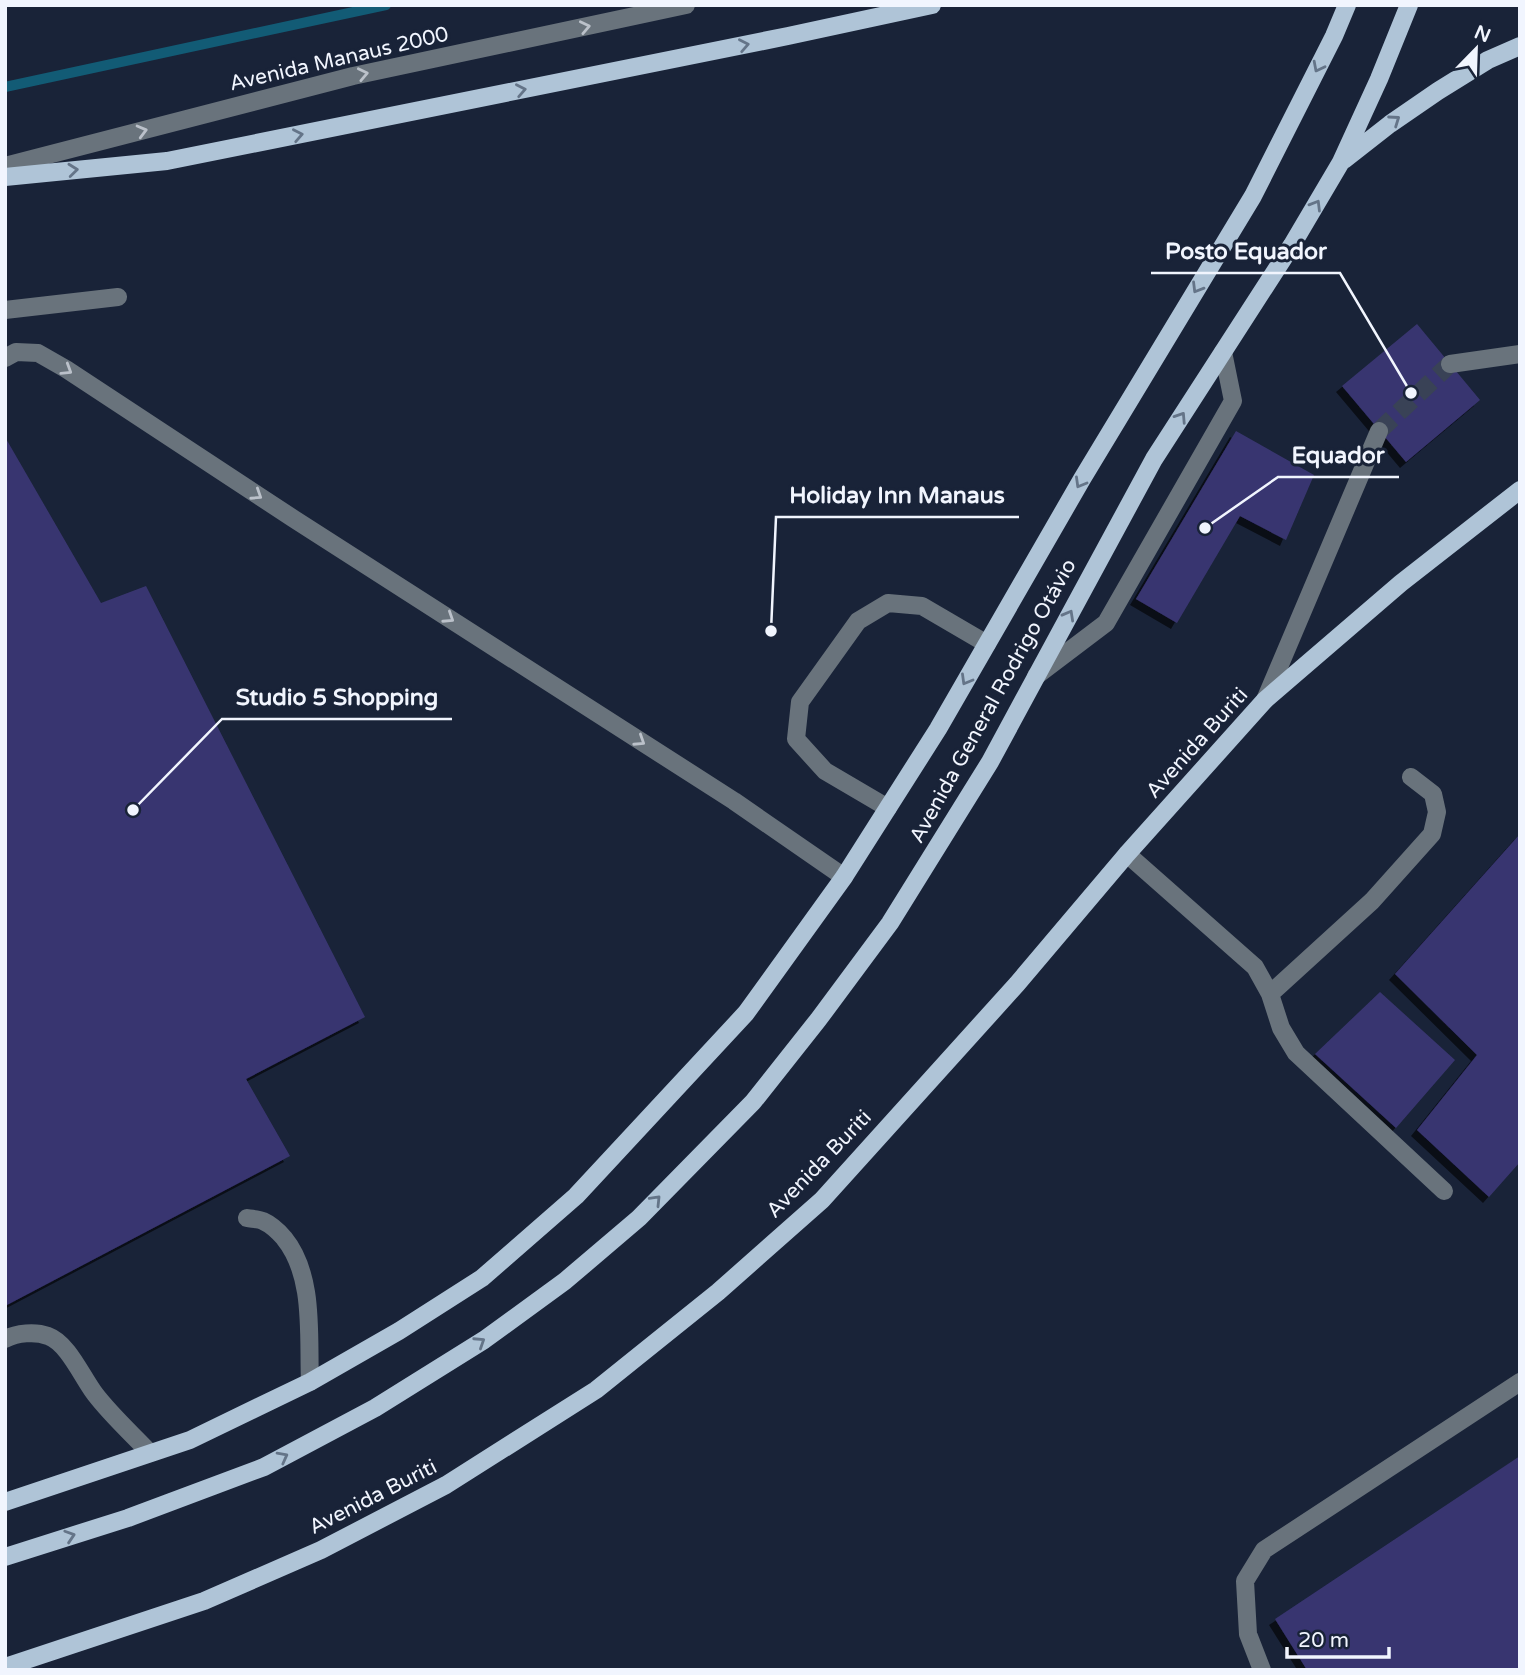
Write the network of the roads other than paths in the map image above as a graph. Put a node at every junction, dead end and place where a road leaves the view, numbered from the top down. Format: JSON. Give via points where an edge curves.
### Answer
{"nodes":[{"id":1,"x":686,"y":5,"type":"edge"},
{"id":2,"x":933,"y":5,"type":"edge"},
{"id":3,"x":1335,"y":5,"type":"edge"},
{"id":4,"x":1347,"y":5,"type":"edge"},
{"id":5,"x":1409,"y":5,"type":"edge"},
{"id":6,"x":1334,"y":36,"type":"junction"},
{"id":7,"x":1520,"y":46,"type":"edge"},
{"id":8,"x":1342,"y":162,"type":"junction"},
{"id":9,"x":5,"y":166,"type":"edge"},
{"id":10,"x":5,"y":177,"type":"edge"},
{"id":11,"x":118,"y":297,"type":"dead end"},
{"id":12,"x":5,"y":310,"type":"edge"},
{"id":13,"x":1223,"y":352,"type":"junction"},
{"id":14,"x":1520,"y":354,"type":"edge"},
{"id":15,"x":5,"y":358,"type":"edge"},
{"id":16,"x":1450,"y":364,"type":"tunnel mouth"},
{"id":17,"x":1379,"y":431,"type":"tunnel mouth"},
{"id":18,"x":1520,"y":490,"type":"edge"},
{"id":19,"x":987,"y":644,"type":"junction"},
{"id":20,"x":1036,"y":676,"type":"junction"},
{"id":21,"x":1265,"y":699,"type":"junction"},
{"id":22,"x":1410,"y":777,"type":"dead end"},
{"id":23,"x":888,"y":808,"type":"junction"},
{"id":24,"x":1127,"y":854,"type":"junction"},
{"id":25,"x":844,"y":877,"type":"junction"},
{"id":26,"x":1270,"y":994,"type":"junction"},
{"id":27,"x":1444,"y":1191,"type":"dead end"},
{"id":28,"x":247,"y":1218,"type":"dead end"},
{"id":29,"x":5,"y":1339,"type":"edge"},
{"id":30,"x":310,"y":1382,"type":"junction"},
{"id":31,"x":1520,"y":1382,"type":"edge"},
{"id":32,"x":150,"y":1453,"type":"junction"},
{"id":33,"x":5,"y":1502,"type":"edge"},
{"id":34,"x":5,"y":1557,"type":"edge"},
{"id":35,"x":5,"y":1667,"type":"edge"},
{"id":36,"x":1262,"y":1670,"type":"edge"}],
"edges":[{"from":9,"to":1,"type":"street","name":"Avenida Manaus 2000","one_way":true,"via":[[353,76]]},
{"from":10,"to":2,"type":"main road","one_way":true,"via":[[167,161]]},
{"from":3,"to":6,"type":"main road"},
{"from":4,"to":6,"type":"main road","name":"Avenida General Rodrigo Otávio"},
{"from":5,"to":8,"type":"main road","name":"Avenida General Rodrigo Otávio"},
{"from":6,"to":19,"type":"main road","name":"Avenida General Rodrigo Otávio","one_way":true,"via":[[1252,196]]},
{"from":8,"to":7,"type":"main road","one_way":true,"via":[[1438,91]]},
{"from":13,"to":8,"type":"main road","name":"Avenida General Rodrigo Otávio","one_way":true},
{"from":11,"to":12,"type":"street"},
{"from":20,"to":13,"type":"main road","name":"Avenida General Rodrigo Otávio","one_way":true,"via":[[1154,459]]},
{"from":13,"to":20,"type":"street","via":[[1233,401],[1106,623]]},
{"from":14,"to":16,"type":"street"},
{"from":15,"to":25,"type":"street","one_way":true,"via":[[16,352],[38,353],[66,369]]},
{"from":17,"to":21,"type":"street"},
{"from":18,"to":21,"type":"main road","name":"Avenida Buriti","via":[[1401,583]]},
{"from":19,"to":23,"type":"main road","name":"Avenida General Rodrigo Otávio","one_way":true},
{"from":19,"to":23,"type":"street","via":[[922,606],[888,603],[858,621],[800,702],[796,739],[825,771]]},
{"from":34,"to":20,"type":"main road","name":"Avenida General Rodrigo Otávio","one_way":true,"via":[[128,1518],[264,1467],[375,1408],[484,1340],[565,1281],[639,1218],[753,1102],[890,923],[990,762]]},
{"from":21,"to":24,"type":"main road","name":"Avenida Buriti"},
{"from":22,"to":26,"type":"street","via":[[1433,794],[1437,812],[1432,834],[1372,901]]},
{"from":23,"to":25,"type":"main road","name":"Avenida General Rodrigo Otávio"},
{"from":24,"to":26,"type":"street","via":[[1255,967]]},
{"from":24,"to":35,"type":"main road","name":"Avenida Buriti","via":[[1017,984],[821,1200],[718,1292],[596,1390],[446,1485],[321,1550],[204,1601]]},
{"from":25,"to":30,"type":"main road","name":"Avenida General Rodrigo Otávio","via":[[746,1013],[576,1196],[482,1278]]},
{"from":26,"to":27,"type":"street","via":[[1281,1028],[1296,1053]]},
{"from":28,"to":30,"type":"street","via":[[275,1228],[298,1261],[307,1296]]},
{"from":29,"to":32,"type":"street","via":[[31,1334],[48,1336],[62,1345],[96,1395]]},
{"from":30,"to":32,"type":"main road","name":"Avenida General Rodrigo Otávio","via":[[190,1440]]},
{"from":31,"to":36,"type":"street","via":[[1264,1549],[1245,1581],[1248,1634]]},
{"from":32,"to":33,"type":"main road","name":"Avenida General Rodrigo Otávio"}]}
